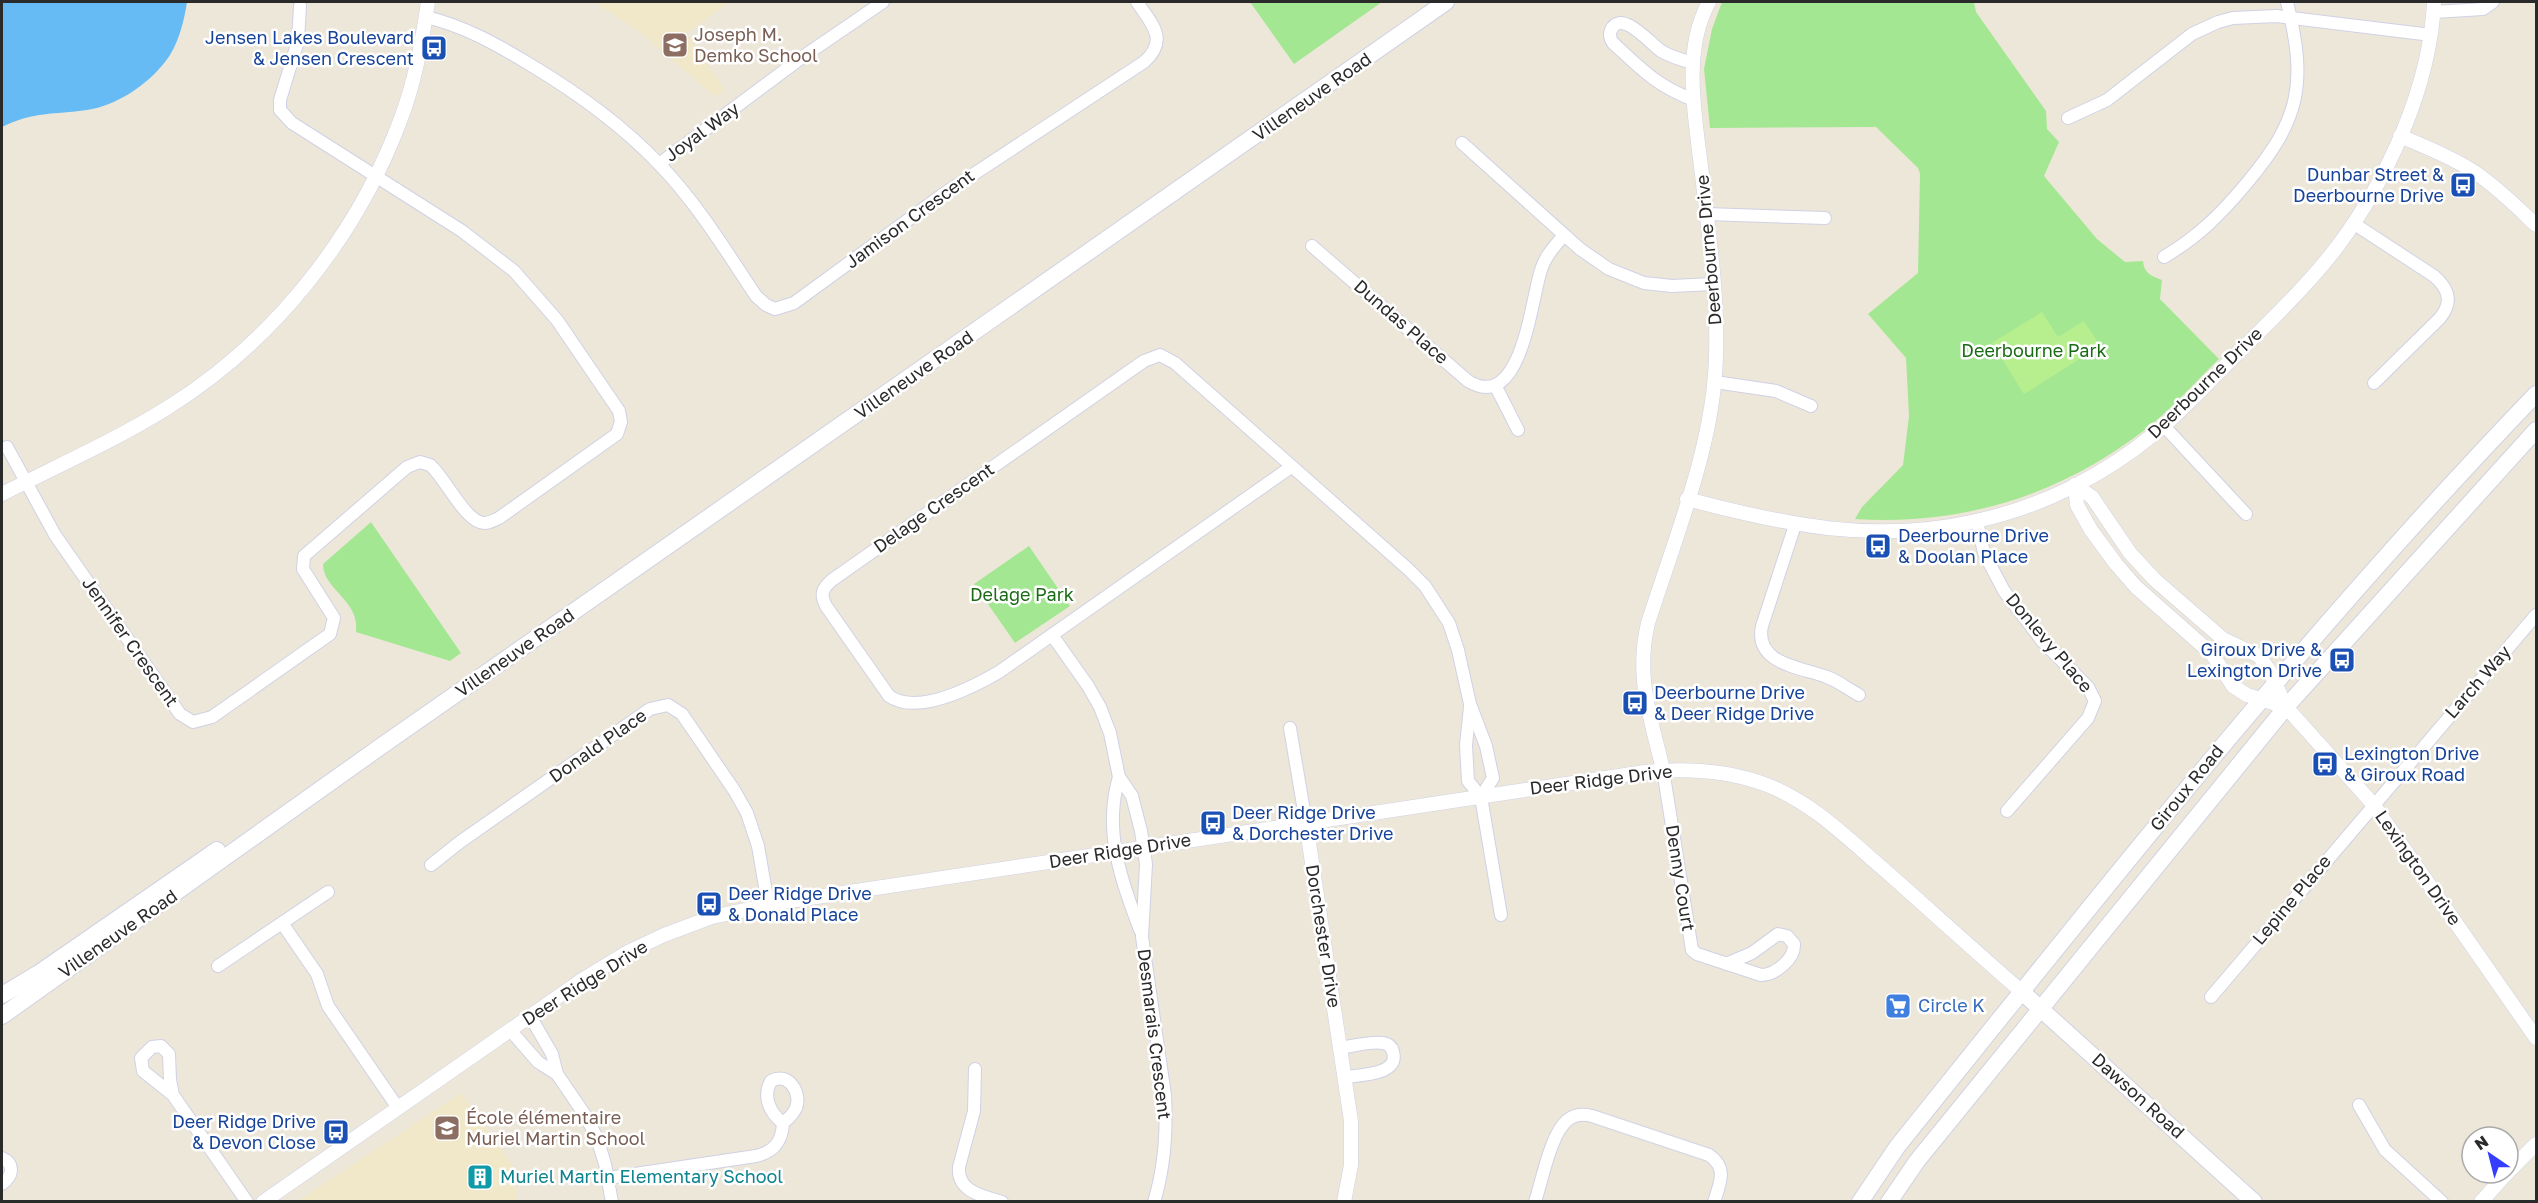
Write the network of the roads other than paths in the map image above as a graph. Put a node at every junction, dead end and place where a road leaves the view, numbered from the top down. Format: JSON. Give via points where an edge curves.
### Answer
{"nodes":[{"id":1,"x":428,"y":2,"type":"edge"},
{"id":2,"x":883,"y":2,"type":"edge"},
{"id":3,"x":1137,"y":2,"type":"edge"},
{"id":4,"x":1446,"y":2,"type":"edge"},
{"id":5,"x":1709,"y":2,"type":"edge"},
{"id":6,"x":2287,"y":2,"type":"edge"},
{"id":7,"x":2493,"y":2,"type":"edge"},
{"id":8,"x":300,"y":6,"type":"dead end"},
{"id":9,"x":2434,"y":7,"type":"edge"},
{"id":10,"x":426,"y":17,"type":"junction"},
{"id":11,"x":2291,"y":18,"type":"junction"},
{"id":12,"x":2431,"y":35,"type":"junction"},
{"id":13,"x":1693,"y":63,"type":"junction"},
{"id":14,"x":1694,"y":100,"type":"junction"},
{"id":15,"x":2068,"y":118,"type":"dead end"},
{"id":16,"x":2400,"y":136,"type":"junction"},
{"id":17,"x":1462,"y":143,"type":"dead end"},
{"id":18,"x":659,"y":164,"type":"junction"},
{"id":19,"x":375,"y":176,"type":"junction"},
{"id":20,"x":1706,"y":214,"type":"junction"},
{"id":21,"x":1825,"y":218,"type":"dead end"},
{"id":22,"x":2353,"y":223,"type":"junction"},
{"id":23,"x":2536,"y":225,"type":"edge"},
{"id":24,"x":1564,"y":235,"type":"junction"},
{"id":25,"x":1312,"y":246,"type":"dead end"},
{"id":26,"x":2164,"y":256,"type":"dead end"},
{"id":27,"x":1713,"y":284,"type":"junction"},
{"id":28,"x":1714,"y":382,"type":"junction"},
{"id":29,"x":2374,"y":382,"type":"dead end"},
{"id":30,"x":1495,"y":385,"type":"junction"},
{"id":31,"x":2536,"y":394,"type":"edge"},
{"id":32,"x":1811,"y":406,"type":"dead end"},
{"id":33,"x":2164,"y":426,"type":"junction"},
{"id":34,"x":1518,"y":430,"type":"dead end"},
{"id":35,"x":2536,"y":430,"type":"edge"},
{"id":36,"x":7,"y":447,"type":"dead end"},
{"id":37,"x":1292,"y":467,"type":"junction"},
{"id":38,"x":24,"y":482,"type":"junction"},
{"id":39,"x":2075,"y":485,"type":"junction"},
{"id":40,"x":2,"y":494,"type":"edge"},
{"id":41,"x":1688,"y":499,"type":"junction"},
{"id":42,"x":2246,"y":514,"type":"dead end"},
{"id":43,"x":1977,"y":521,"type":"junction"},
{"id":44,"x":1795,"y":525,"type":"junction"},
{"id":45,"x":2536,"y":615,"type":"edge"},
{"id":46,"x":1052,"y":635,"type":"junction"},
{"id":47,"x":2275,"y":682,"type":"junction"},
{"id":48,"x":1859,"y":695,"type":"dead end"},
{"id":49,"x":2262,"y":698,"type":"junction"},
{"id":50,"x":1470,"y":704,"type":"junction"},
{"id":51,"x":2286,"y":707,"type":"junction"},
{"id":52,"x":1290,"y":728,"type":"dead end"},
{"id":53,"x":380,"y":747,"type":"junction"},
{"id":54,"x":1663,"y":770,"type":"junction"},
{"id":55,"x":1119,"y":777,"type":"junction"},
{"id":56,"x":1481,"y":797,"type":"junction"},
{"id":57,"x":2373,"y":804,"type":"junction"},
{"id":58,"x":2007,"y":811,"type":"dead end"},
{"id":59,"x":1306,"y":823,"type":"junction"},
{"id":60,"x":1143,"y":847,"type":"junction"},
{"id":61,"x":1115,"y":852,"type":"junction"},
{"id":62,"x":431,"y":865,"type":"dead end"},
{"id":63,"x":328,"y":892,"type":"dead end"},
{"id":64,"x":768,"y":904,"type":"junction"},
{"id":65,"x":1501,"y":915,"type":"dead end"},
{"id":66,"x":282,"y":923,"type":"junction"},
{"id":67,"x":1142,"y":937,"type":"junction"},
{"id":68,"x":1726,"y":964,"type":"junction"},
{"id":69,"x":218,"y":966,"type":"dead end"},
{"id":70,"x":2021,"y":991,"type":"junction"},
{"id":71,"x":2,"y":995,"type":"edge"},
{"id":72,"x":2211,"y":997,"type":"dead end"},
{"id":73,"x":2041,"y":1008,"type":"junction"},
{"id":74,"x":2,"y":1016,"type":"edge"},
{"id":75,"x":530,"y":1016,"type":"junction"},
{"id":76,"x":510,"y":1030,"type":"junction"},
{"id":77,"x":2536,"y":1038,"type":"edge"},
{"id":78,"x":1341,"y":1048,"type":"junction"},
{"id":79,"x":975,"y":1069,"type":"dead end"},
{"id":80,"x":557,"y":1074,"type":"junction"},
{"id":81,"x":1345,"y":1077,"type":"junction"},
{"id":82,"x":174,"y":1095,"type":"dead end"},
{"id":83,"x":2359,"y":1105,"type":"dead end"},
{"id":84,"x":399,"y":1108,"type":"junction"},
{"id":85,"x":783,"y":1123,"type":"dead end"},
{"id":86,"x":2536,"y":1144,"type":"edge"},
{"id":87,"x":2,"y":1158,"type":"edge"},
{"id":88,"x":2520,"y":1159,"type":"edge"},
{"id":89,"x":608,"y":1178,"type":"junction"},
{"id":90,"x":2,"y":1184,"type":"edge"},
{"id":91,"x":2496,"y":1185,"type":"edge"},
{"id":92,"x":247,"y":1202,"type":"edge"},
{"id":93,"x":263,"y":1202,"type":"edge"},
{"id":94,"x":612,"y":1202,"type":"edge"},
{"id":95,"x":1002,"y":1202,"type":"edge"},
{"id":96,"x":1154,"y":1202,"type":"edge"},
{"id":97,"x":1344,"y":1202,"type":"edge"},
{"id":98,"x":1535,"y":1202,"type":"edge"},
{"id":99,"x":1714,"y":1202,"type":"edge"},
{"id":100,"x":1860,"y":1202,"type":"edge"},
{"id":101,"x":1889,"y":1202,"type":"edge"},
{"id":102,"x":2254,"y":1202,"type":"edge"},
{"id":103,"x":2442,"y":1202,"type":"edge"},
{"id":104,"x":2481,"y":1202,"type":"edge"}],
"edges":[{"from":1,"to":10,"type":"street"},
{"from":2,"to":18,"type":"street","name":"Joyal Way"},
{"from":3,"to":18,"type":"street","name":"Jamison Crescent","via":[[1157,38],[1157,46],[1149,57],[942,195],[787,307],[775,309],[760,300]]},
{"from":4,"to":53,"type":"main road","name":"Villeneuve Road"},
{"from":5,"to":13,"type":"street","name":"Deerbourne Drive"},
{"from":6,"to":11,"type":"street"},
{"from":7,"to":9,"type":"street","via":[[2483,9]]},
{"from":8,"to":19,"type":"street","via":[[298,41],[281,93],[280,110],[292,123]]},
{"from":9,"to":12,"type":"street","name":"Deerbourne Drive"},
{"from":10,"to":18,"type":"street","name":"Joyal Way","via":[[475,33],[555,80],[605,115]]},
{"from":10,"to":19,"type":"street","via":[[403,112]]},
{"from":11,"to":12,"type":"street"},
{"from":11,"to":15,"type":"street","via":[[2250,16],[2204,28],[2107,100]]},
{"from":11,"to":26,"type":"street","via":[[2298,81],[2286,128],[2260,167],[2223,210],[2193,239]]},
{"from":12,"to":16,"type":"street","name":"Deerbourne Drive"},
{"from":13,"to":14,"type":"street","name":"Deerbourne Drive"},
{"from":13,"to":14,"type":"street","via":[[1664,52],[1627,23],[1612,28],[1613,43],[1656,82]]},
{"from":14,"to":20,"type":"street","name":"Deerbourne Drive"},
{"from":16,"to":22,"type":"street","name":"Deerbourne Drive"},
{"from":16,"to":23,"type":"street","via":[[2475,172]]},
{"from":17,"to":24,"type":"street"},
{"from":19,"to":38,"type":"street","via":[[313,276],[231,362],[166,409]]},
{"from":19,"to":38,"type":"street","name":"Jennifer Crescent","via":[[472,238],[534,291],[619,411],[620,428],[612,439],[488,523],[469,515],[430,465],[420,462],[407,468],[304,556],[303,569],[334,618],[330,634],[201,722],[188,721],[180,714],[55,535]]},
{"from":20,"to":21,"type":"street"},
{"from":20,"to":27,"type":"street","name":"Deerbourne Drive"},
{"from":22,"to":29,"type":"street","via":[[2434,276],[2449,296],[2440,318]]},
{"from":22,"to":33,"type":"street","name":"Deerbourne Drive","via":[[2296,295]]},
{"from":24,"to":27,"type":"street","via":[[1600,264],[1631,279],[1672,286]]},
{"from":24,"to":30,"type":"street","via":[[1546,257],[1516,359],[1505,378]]},
{"from":25,"to":30,"type":"street","name":"Dundas Place","via":[[1468,381],[1484,387]]},
{"from":27,"to":28,"type":"street","name":"Deerbourne Drive"},
{"from":28,"to":32,"type":"street","via":[[1776,391]]},
{"from":28,"to":41,"type":"street","name":"Deerbourne Drive","via":[[1703,446]]},
{"from":30,"to":34,"type":"street"},
{"from":31,"to":47,"type":"main road","name":"Giroux Road"},
{"from":33,"to":39,"type":"street","name":"Deerbourne Drive"},
{"from":33,"to":42,"type":"street"},
{"from":35,"to":51,"type":"main road","name":"Giroux Road"},
{"from":36,"to":38,"type":"street"},
{"from":37,"to":46,"type":"street","name":"Delage Crescent"},
{"from":37,"to":46,"type":"street","name":"Delage Crescent","via":[[1175,363],[1155,356],[832,580],[822,592],[826,606],[884,691],[902,703],[932,700],[970,688]]},
{"from":37,"to":50,"type":"street","name":"Delage Crescent","via":[[1425,586],[1454,637]]},
{"from":38,"to":40,"type":"street"},
{"from":39,"to":43,"type":"street","name":"Deerbourne Drive","via":[[2024,508]]},
{"from":39,"to":47,"type":"street","via":[[2092,497],[2130,553],[2155,580],[2223,639],[2259,656]]},
{"from":39,"to":49,"type":"street","via":[[2077,505],[2127,577],[2212,654],[2233,686]]},
{"from":41,"to":44,"type":"street","name":"Deerbourne Drive"},
{"from":41,"to":54,"type":"street","name":"Deerbourne Drive","via":[[1648,623],[1642,657],[1643,687]]},
{"from":43,"to":44,"type":"street","name":"Deerbourne Drive","via":[[1887,532]]},
{"from":43,"to":58,"type":"street","name":"Donlevy Place","via":[[1984,553],[2004,591],[2043,642],[2088,687],[2095,701],[2088,718]]},
{"from":44,"to":48,"type":"street","via":[[1762,626],[1764,648],[1779,662],[1828,677]]},
{"from":45,"to":57,"type":"street","name":"Larch Way"},
{"from":46,"to":55,"type":"street","via":[[1100,707]]},
{"from":47,"to":49,"type":"main road","name":"Giroux Road"},
{"from":47,"to":51,"type":"street"},
{"from":49,"to":51,"type":"street"},
{"from":49,"to":70,"type":"main road","name":"Giroux Road"},
{"from":50,"to":56,"type":"street","name":"Delage Crescent","via":[[1468,781]]},
{"from":50,"to":56,"type":"street","name":"Delage Crescent","via":[[1493,778]]},
{"from":51,"to":57,"type":"street","name":"Lexington Drive"},
{"from":51,"to":73,"type":"main road","name":"Giroux Road"},
{"from":52,"to":59,"type":"street"},
{"from":53,"to":71,"type":"main road","name":"Villeneuve Road","via":[[280,809],[39,974]]},
{"from":53,"to":74,"type":"main road","name":"Villeneuve Road"},
{"from":54,"to":56,"type":"street","name":"Deer Ridge Drive"},
{"from":54,"to":68,"type":"street","name":"Denny Court","via":[[1690,945],[1697,954]]},
{"from":54,"to":70,"type":"street","name":"Deer Ridge Drive","via":[[1735,775],[1796,799],[1841,833]]},
{"from":55,"to":60,"type":"street","via":[[1132,796]]},
{"from":55,"to":61,"type":"street","via":[[1113,797]]},
{"from":56,"to":59,"type":"street","name":"Deer Ridge Drive"},
{"from":56,"to":65,"type":"street"},
{"from":57,"to":72,"type":"street","name":"Lepine Place"},
{"from":57,"to":77,"type":"street","name":"Lexington Drive"},
{"from":59,"to":60,"type":"street","name":"Deer Ridge Drive"},
{"from":59,"to":78,"type":"street","name":"Dorchester Drive"},
{"from":60,"to":61,"type":"street","name":"Deer Ridge Drive"},
{"from":60,"to":67,"type":"street","name":"Desmarais Crescent","via":[[1146,864]]},
{"from":61,"to":64,"type":"street","name":"Deer Ridge Drive"},
{"from":61,"to":67,"type":"street","name":"Desmarais Crescent"},
{"from":62,"to":64,"type":"street","name":"Donald Place","via":[[650,709],[668,705],[682,714],[747,813],[758,846]]},
{"from":63,"to":66,"type":"street"},
{"from":64,"to":75,"type":"street","name":"Deer Ridge Drive","via":[[712,917],[646,943],[591,974]]},
{"from":66,"to":69,"type":"street"},
{"from":66,"to":84,"type":"street","via":[[317,974],[326,1001]]},
{"from":67,"to":96,"type":"street","name":"Desmarais Crescent","via":[[1166,1120],[1163,1166]]},
{"from":68,"to":68,"type":"street","name":"Denny Court","via":[[1761,975],[1773,974],[1794,952],[1794,944],[1787,936],[1778,934],[1752,953]]},
{"from":70,"to":73,"type":"main road","name":"Dawson Road"},
{"from":70,"to":100,"type":"main road","name":"Giroux Road","via":[[1897,1146]]},
{"from":73,"to":101,"type":"main road","name":"Giroux Road","via":[[1917,1161]]},
{"from":73,"to":102,"type":"main road","name":"Dawson Road"},
{"from":75,"to":76,"type":"street","name":"Deer Ridge Drive"},
{"from":75,"to":80,"type":"street","via":[[552,1054]]},
{"from":76,"to":80,"type":"street","via":[[538,1062]]},
{"from":76,"to":84,"type":"street","name":"Deer Ridge Drive"},
{"from":78,"to":81,"type":"street","name":"Dorchester Drive"},
{"from":78,"to":81,"type":"street","via":[[1384,1043],[1394,1055],[1387,1069]]},
{"from":79,"to":95,"type":"street","via":[[975,1104],[959,1176],[971,1191]]},
{"from":80,"to":89,"type":"street","via":[[591,1125]]},
{"from":81,"to":97,"type":"street","name":"Dorchester Drive","via":[[1352,1149]]},
{"from":82,"to":92,"type":"street"},
{"from":83,"to":103,"type":"street","via":[[2385,1150]]},
{"from":84,"to":93,"type":"street","name":"Deer Ridge Drive"},
{"from":85,"to":89,"type":"street","via":[[776,1147],[764,1155]]},
{"from":86,"to":88,"type":"street"},
{"from":87,"to":90,"type":"street","via":[[12,1170]]},
{"from":89,"to":94,"type":"street"},
{"from":91,"to":104,"type":"street"},
{"from":98,"to":99,"type":"street","via":[[1558,1132],[1569,1118],[1587,1115],[1709,1155],[1721,1170]]}]}
